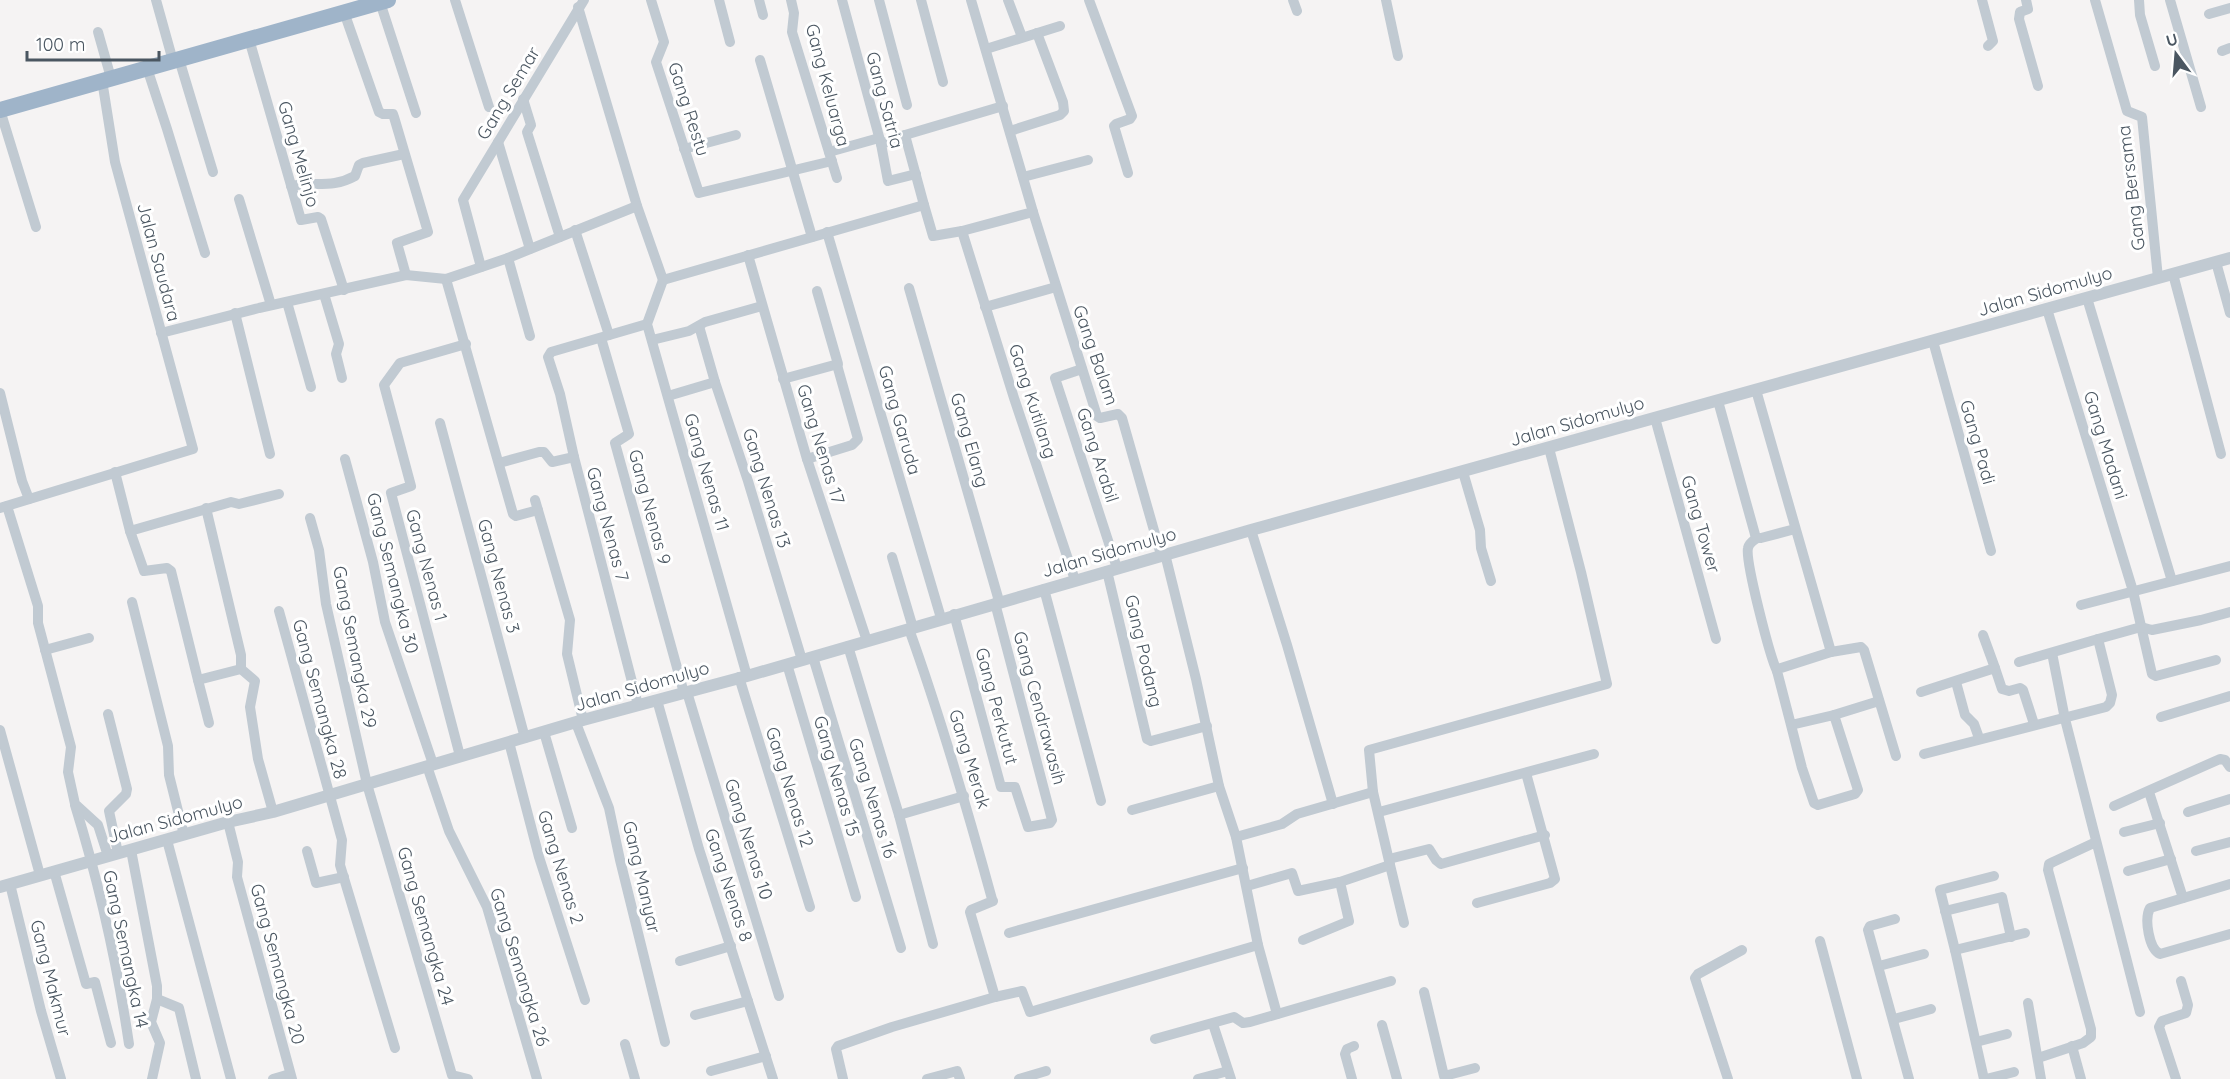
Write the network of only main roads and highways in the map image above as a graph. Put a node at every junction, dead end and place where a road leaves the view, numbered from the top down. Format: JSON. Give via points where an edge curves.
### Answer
{"nodes":[{"id":1,"x":384,"y":1,"type":"edge"},
{"id":2,"x":0,"y":110,"type":"edge"}],
"edges":[{"from":1,"to":2,"type":"highway"}]}
